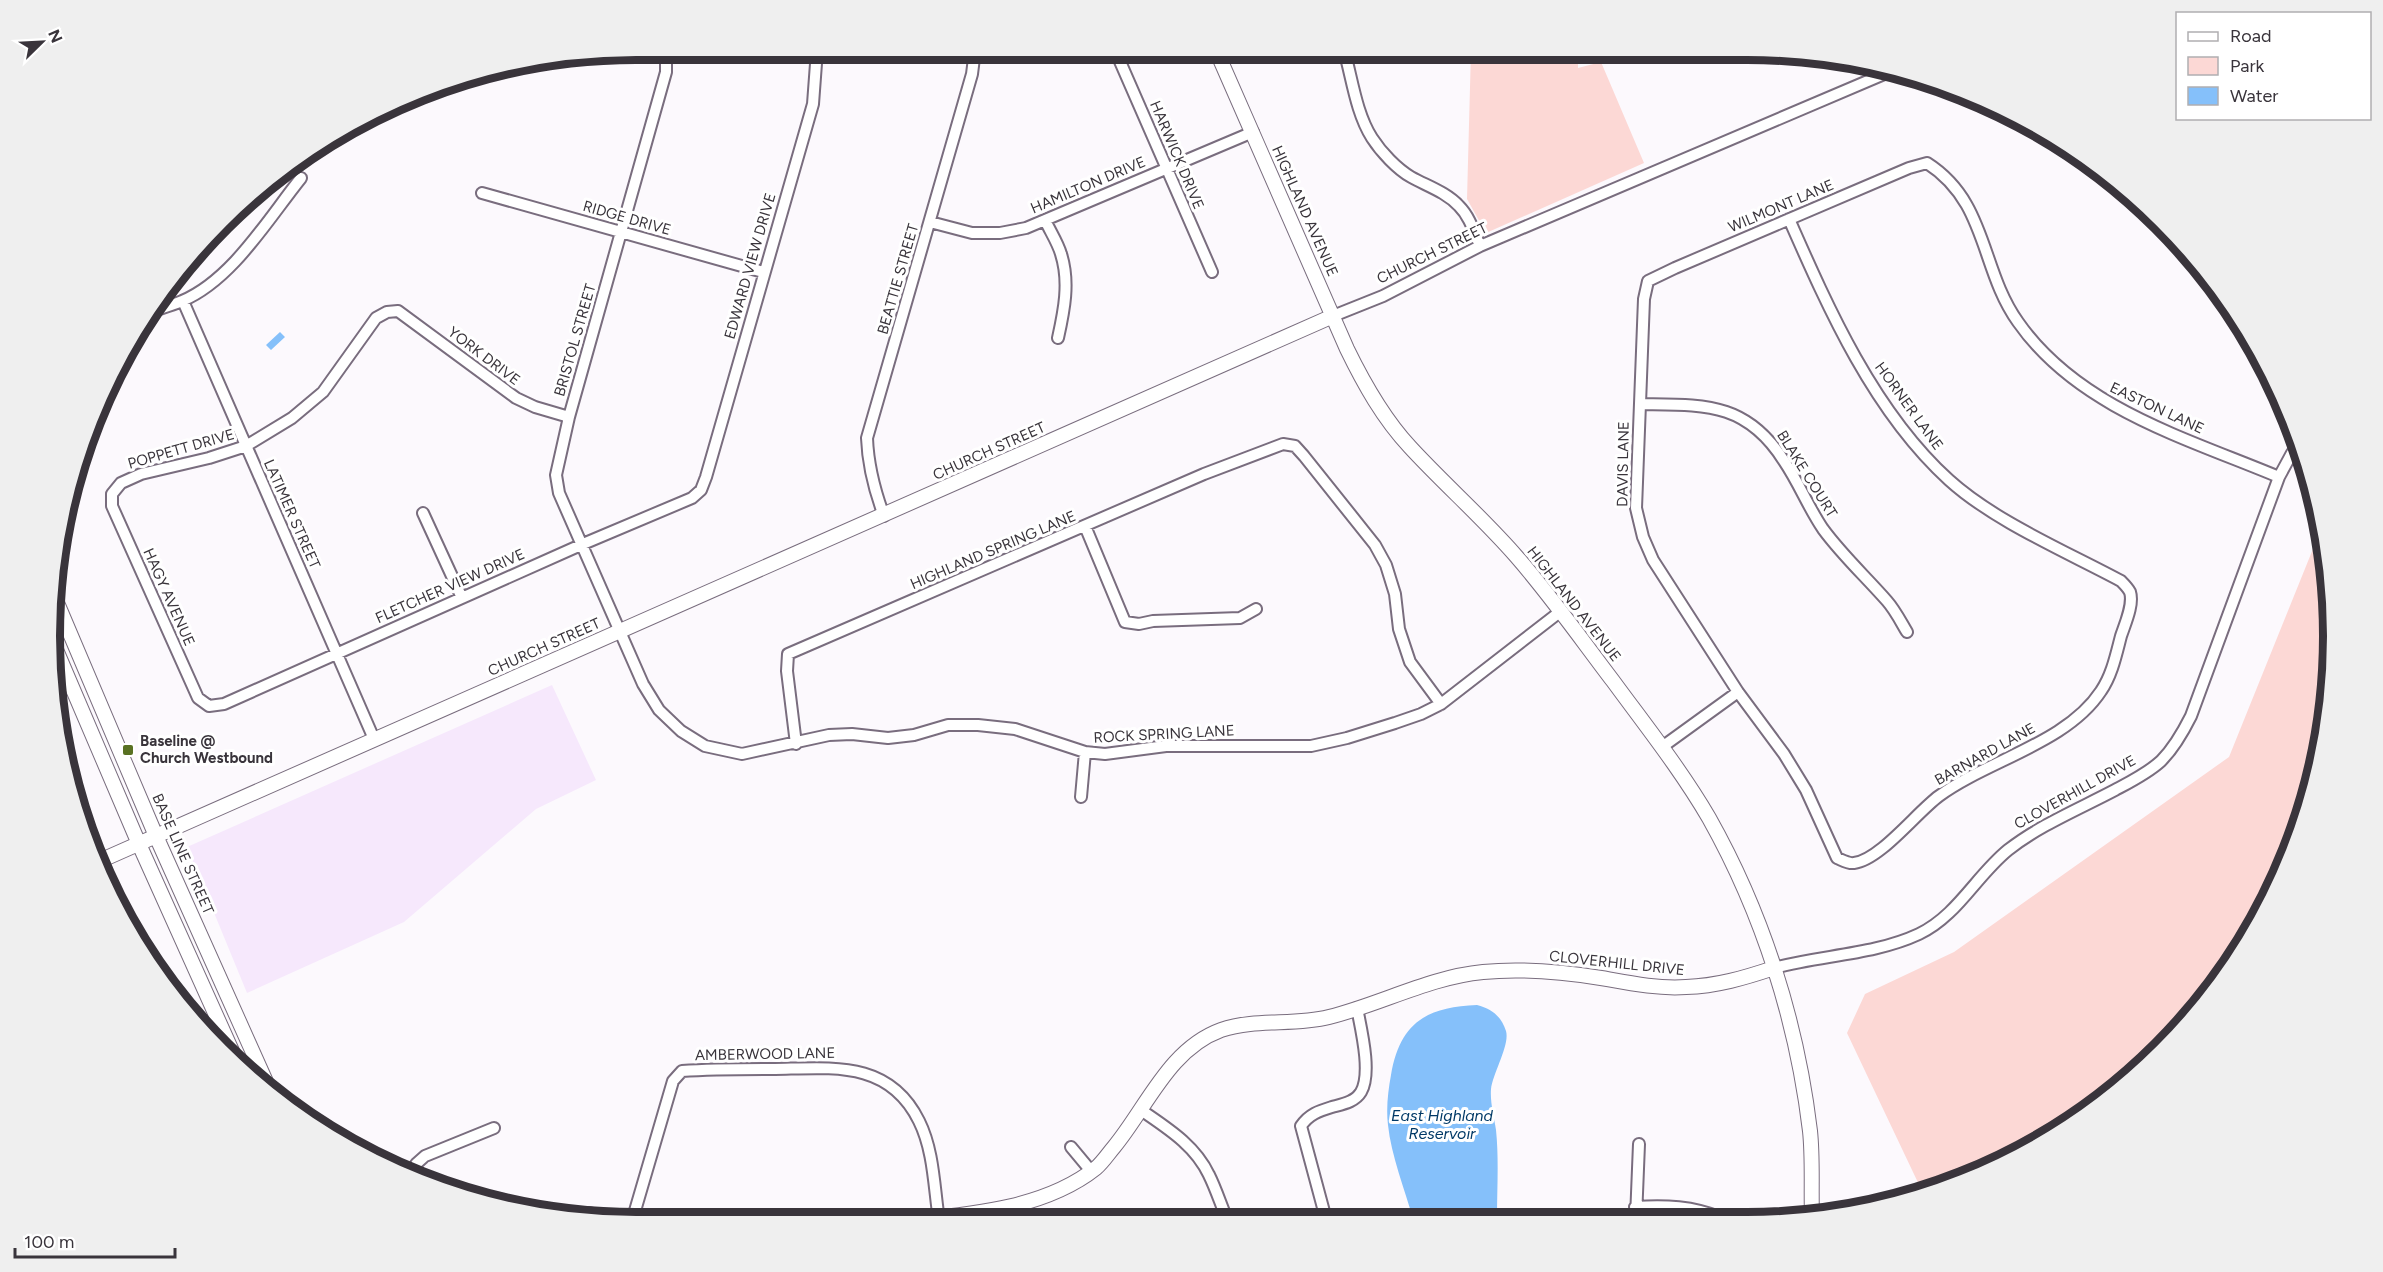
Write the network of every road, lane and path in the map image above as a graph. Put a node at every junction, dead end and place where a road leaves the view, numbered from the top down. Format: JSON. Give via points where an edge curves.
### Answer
{"nodes":[{"id":1,"x":666,"y":60,"type":"edge"},
{"id":2,"x":816,"y":60,"type":"edge"},
{"id":3,"x":974,"y":60,"type":"edge"},
{"id":4,"x":1119,"y":60,"type":"edge"},
{"id":5,"x":1220,"y":60,"type":"edge"},
{"id":6,"x":1347,"y":60,"type":"edge"},
{"id":7,"x":1872,"y":74,"type":"edge"},
{"id":8,"x":1252,"y":132,"type":"junction"},
{"id":9,"x":1927,"y":163,"type":"joint"},
{"id":10,"x":1166,"y":168,"type":"junction"},
{"id":11,"x":300,"y":178,"type":"dead end"},
{"id":12,"x":482,"y":192,"type":"dead end"},
{"id":13,"x":1789,"y":219,"type":"junction"},
{"id":14,"x":1045,"y":220,"type":"junction"},
{"id":15,"x":930,"y":222,"type":"junction"},
{"id":16,"x":622,"y":232,"type":"junction"},
{"id":17,"x":1480,"y":246,"type":"junction"},
{"id":18,"x":763,"y":272,"type":"junction"},
{"id":19,"x":1212,"y":272,"type":"dead end"},
{"id":20,"x":1648,"y":281,"type":"joint"},
{"id":21,"x":183,"y":301,"type":"junction"},
{"id":22,"x":163,"y":308,"type":"edge"},
{"id":23,"x":387,"y":312,"type":"joint"},
{"id":24,"x":1333,"y":316,"type":"junction"},
{"id":25,"x":1058,"y":338,"type":"dead end"},
{"id":26,"x":1640,"y":404,"type":"junction"},
{"id":27,"x":569,"y":417,"type":"junction"},
{"id":28,"x":246,"y":446,"type":"junction"},
{"id":29,"x":2292,"y":452,"type":"edge"},
{"id":30,"x":2279,"y":477,"type":"junction"},
{"id":31,"x":701,"y":490,"type":"joint"},
{"id":32,"x":112,"y":494,"type":"joint"},
{"id":33,"x":423,"y":513,"type":"dead end"},
{"id":34,"x":884,"y":516,"type":"junction"},
{"id":35,"x":1085,"y":526,"type":"junction"},
{"id":36,"x":583,"y":544,"type":"junction"},
{"id":37,"x":2130,"y":592,"type":"joint"},
{"id":38,"x":462,"y":598,"type":"junction"},
{"id":39,"x":1256,"y":609,"type":"dead end"},
{"id":40,"x":61,"y":611,"type":"edge"},
{"id":41,"x":1561,"y":612,"type":"junction"},
{"id":42,"x":621,"y":631,"type":"junction"},
{"id":43,"x":1907,"y":632,"type":"dead end"},
{"id":44,"x":60,"y":643,"type":"edge"},
{"id":45,"x":336,"y":653,"type":"junction"},
{"id":46,"x":61,"y":660,"type":"edge"},
{"id":47,"x":1738,"y":692,"type":"junction"},
{"id":48,"x":1441,"y":704,"type":"junction"},
{"id":49,"x":209,"y":706,"type":"joint"},
{"id":50,"x":102,"y":708,"type":"junction"},
{"id":51,"x":374,"y":739,"type":"junction"},
{"id":52,"x":796,"y":744,"type":"junction"},
{"id":53,"x":1662,"y":747,"type":"junction"},
{"id":54,"x":1085,"y":752,"type":"junction"},
{"id":55,"x":1081,"y":797,"type":"dead end"},
{"id":56,"x":156,"y":836,"type":"junction"},
{"id":57,"x":139,"y":844,"type":"junction"},
{"id":58,"x":105,"y":859,"type":"edge"},
{"id":59,"x":1774,"y":968,"type":"junction"},
{"id":60,"x":1357,"y":1008,"type":"junction"},
{"id":61,"x":228,"y":1042,"type":"edge"},
{"id":62,"x":263,"y":1075,"type":"edge"},
{"id":63,"x":1141,"y":1110,"type":"junction"},
{"id":64,"x":494,"y":1128,"type":"dead end"},
{"id":65,"x":1639,"y":1144,"type":"dead end"},
{"id":66,"x":1071,"y":1147,"type":"dead end"},
{"id":67,"x":416,"y":1168,"type":"edge"},
{"id":68,"x":1091,"y":1171,"type":"junction"},
{"id":69,"x":1812,"y":1208,"type":"edge"},
{"id":70,"x":635,"y":1212,"type":"edge"},
{"id":71,"x":938,"y":1212,"type":"edge"},
{"id":72,"x":977,"y":1212,"type":"edge"},
{"id":73,"x":1224,"y":1212,"type":"edge"},
{"id":74,"x":1324,"y":1212,"type":"edge"},
{"id":75,"x":1635,"y":1212,"type":"edge"},
{"id":76,"x":1705,"y":1212,"type":"edge"}],
"edges":[{"from":1,"to":16,"type":"street","name":"BRISTOL STREET"},
{"from":2,"to":18,"type":"street","name":"EDWARD VIEW DRIVE","via":[[813,104]]},
{"from":3,"to":15,"type":"street","name":"BEATTIE STREET"},
{"from":4,"to":10,"type":"street","name":"HARWICK DRIVE"},
{"from":5,"to":8,"type":"main road","name":"HIGHLAND AVENUE"},
{"from":6,"to":17,"type":"street","via":[[1362,117],[1372,138],[1408,176],[1459,206]]},
{"from":7,"to":17,"type":"street","name":"CHURCH STREET"},
{"from":8,"to":10,"type":"street","name":"HAMILTON DRIVE"},
{"from":8,"to":24,"type":"main road","name":"HIGHLAND AVENUE"},
{"from":9,"to":13,"type":"street","name":"WILMONT LANE"},
{"from":9,"to":30,"type":"street","name":"EASTON LANE","via":[[1948,180],[1969,207],[2001,294],[2018,322],[2052,362],[2095,395],[2139,418]]},
{"from":10,"to":14,"type":"street","name":"HAMILTON DRIVE"},
{"from":10,"to":19,"type":"street","name":"HARWICK DRIVE"},
{"from":11,"to":21,"type":"street","via":[[225,271]]},
{"from":12,"to":16,"type":"street","name":"RIDGE DRIVE"},
{"from":13,"to":20,"type":"street","name":"WILMONT LANE"},
{"from":13,"to":37,"type":"street","name":"HORNER LANE","via":[[1827,305],[1855,356],[1919,450],[1950,481],[1992,512],[2121,581]]},
{"from":14,"to":15,"type":"street","name":"HAMILTON DRIVE","via":[[1026,228],[991,233],[972,233]]},
{"from":14,"to":25,"type":"street","via":[[1061,253],[1065,274]]},
{"from":15,"to":34,"type":"street","name":"BEATTIE STREET","via":[[867,438],[868,462]]},
{"from":16,"to":18,"type":"street","name":"RIDGE DRIVE"},
{"from":16,"to":27,"type":"street","name":"BRISTOL STREET"},
{"from":17,"to":24,"type":"street","name":"CHURCH STREET","via":[[1383,296]]},
{"from":18,"to":31,"type":"street","name":"EDWARD VIEW DRIVE"},
{"from":20,"to":26,"type":"street","name":"DAVIS LANE"},
{"from":21,"to":22,"type":"street"},
{"from":21,"to":28,"type":"street","name":"LATIMER STREET"},
{"from":23,"to":27,"type":"street","name":"YORK DRIVE","via":[[398,311],[516,398]]},
{"from":23,"to":28,"type":"street","name":"POPPETT DRIVE","via":[[376,318],[323,392],[292,418]]},
{"from":24,"to":34,"type":"main road","name":"CHURCH STREET"},
{"from":24,"to":41,"type":"main road","name":"HIGHLAND AVENUE","via":[[1360,375],[1386,417],[1516,556]]},
{"from":26,"to":43,"type":"street","name":"BLAKE COURT","via":[[1714,407],[1763,433],[1785,461],[1823,529],[1888,603]]},
{"from":26,"to":47,"type":"street","name":"DAVIS LANE","via":[[1636,508],[1643,537],[1653,560]]},
{"from":27,"to":36,"type":"street","name":"BRISTOL STREET","via":[[556,475],[559,493]]},
{"from":28,"to":32,"type":"street","name":"POPPETT DRIVE","via":[[141,474],[121,483]]},
{"from":28,"to":45,"type":"street","name":"LATIMER STREET"},
{"from":29,"to":30,"type":"street","name":"CLOVERHILL DRIVE"},
{"from":30,"to":59,"type":"street","name":"CLOVERHILL DRIVE","via":[[2191,716],[2179,739],[2160,761],[2006,852],[1944,918],[1920,934],[1886,946]]},
{"from":31,"to":36,"type":"street","name":"FLETCHER VIEW DRIVE","via":[[692,498]]},
{"from":32,"to":49,"type":"street","name":"HAGY AVENUE","via":[[112,506],[198,698]]},
{"from":33,"to":38,"type":"street"},
{"from":34,"to":42,"type":"main road","name":"CHURCH STREET"},
{"from":35,"to":39,"type":"street","via":[[1125,622],[1240,618]]},
{"from":35,"to":48,"type":"street","name":"HIGHLAND SPRING LANE","via":[[1204,474],[1283,444],[1295,446],[1375,545],[1395,594],[1399,629],[1410,662]]},
{"from":35,"to":52,"type":"street","name":"HIGHLAND SPRING LANE","via":[[788,654]]},
{"from":36,"to":38,"type":"street","name":"FLETCHER VIEW DRIVE"},
{"from":36,"to":42,"type":"street","name":"BRISTOL STREET"},
{"from":37,"to":47,"type":"street","name":"BARNARD LANE","via":[[2113,668],[2088,709],[2069,725],[1938,797],[1900,832],[1855,863],[1837,858],[1806,790]]},
{"from":38,"to":45,"type":"street","name":"FLETCHER VIEW DRIVE"},
{"from":40,"to":50,"type":"main road","name":"BASE LINE STREET"},
{"from":41,"to":48,"type":"street","name":"ROCK SPRING LANE"},
{"from":41,"to":53,"type":"main road","name":"HIGHLAND AVENUE"},
{"from":42,"to":51,"type":"main road","name":"CHURCH STREET"},
{"from":42,"to":52,"type":"street","name":"ROCK SPRING LANE","via":[[643,684],[659,710],[681,731],[705,746],[742,754]]},
{"from":44,"to":50,"type":"main road","via":[[86,690]]},
{"from":45,"to":49,"type":"street","name":"FLETCHER VIEW DRIVE","via":[[224,704]]},
{"from":45,"to":51,"type":"street","name":"LATIMER STREET"},
{"from":46,"to":57,"type":"main road"},
{"from":47,"to":53,"type":"street"},
{"from":48,"to":54,"type":"street","name":"ROCK SPRING LANE","via":[[1395,723],[1311,746],[1166,746],[1105,754]]},
{"from":50,"to":56,"type":"main road","name":"BASE LINE STREET"},
{"from":51,"to":56,"type":"main road","name":"CHURCH STREET"},
{"from":52,"to":54,"type":"street","name":"ROCK SPRING LANE","via":[[829,735],[888,738],[948,725],[978,725],[1015,729]]},
{"from":53,"to":59,"type":"main road","name":"HIGHLAND AVENUE","via":[[1730,857]]},
{"from":54,"to":55,"type":"street"},
{"from":56,"to":57,"type":"main road","name":"CHURCH STREET"},
{"from":56,"to":62,"type":"main road","name":"BASE LINE STREET"},
{"from":57,"to":58,"type":"main road","name":"CHURCH STREET"},
{"from":57,"to":61,"type":"main road"},
{"from":59,"to":60,"type":"main road","name":"CLOVERHILL DRIVE","via":[[1731,982],[1685,987],[1656,987],[1572,974],[1483,972],[1420,986]]},
{"from":59,"to":69,"type":"main road","name":"HIGHLAND AVENUE","via":[[1802,1076],[1810,1134]]},
{"from":60,"to":63,"type":"main road","name":"CLOVERHILL DRIVE","via":[[1305,1022],[1241,1024],[1220,1031],[1194,1045],[1171,1066]]},
{"from":60,"to":74,"type":"street","via":[[1365,1078],[1361,1092],[1351,1101],[1306,1118],[1301,1126]]},
{"from":63,"to":68,"type":"main road","name":"CLOVERHILL DRIVE"},
{"from":63,"to":73,"type":"street","via":[[1196,1154],[1209,1173]]},
{"from":64,"to":67,"type":"street","via":[[425,1156]]},
{"from":65,"to":75,"type":"street"},
{"from":66,"to":68,"type":"street"},
{"from":68,"to":72,"type":"main road","name":"CLOVERHILL DRIVE","via":[[1045,1197]]},
{"from":70,"to":71,"type":"street","name":"AMBERWOOD LANE","via":[[674,1081],[682,1071],[842,1068],[887,1083],[907,1101],[920,1123],[928,1150]]},
{"from":75,"to":76,"type":"street","via":[[1664,1205]]}]}
